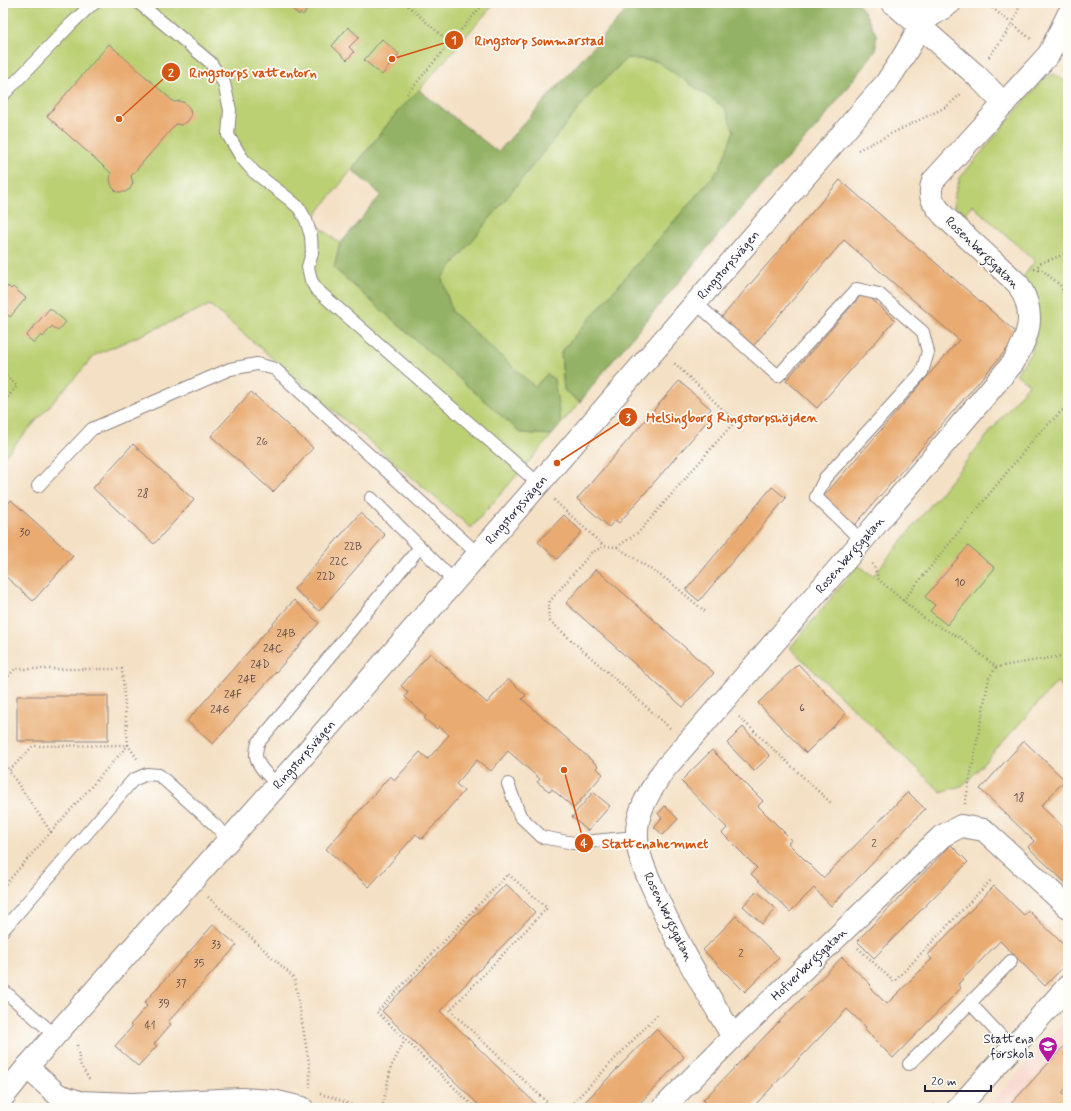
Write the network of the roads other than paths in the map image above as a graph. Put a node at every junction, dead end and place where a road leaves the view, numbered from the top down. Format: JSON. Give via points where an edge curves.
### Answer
{"nodes":[{"id":1,"x":95,"y":3,"type":"edge"},
{"id":2,"x":140,"y":3,"type":"edge"},
{"id":3,"x":893,"y":3,"type":"edge"},
{"id":4,"x":928,"y":3,"type":"edge"},
{"id":5,"x":950,"y":3,"type":"edge"},
{"id":6,"x":1068,"y":15,"type":"edge"},
{"id":7,"x":920,"y":26,"type":"junction"},
{"id":8,"x":3,"y":95,"type":"edge"},
{"id":9,"x":1004,"y":104,"type":"junction"},
{"id":10,"x":696,"y":302,"type":"junction"},
{"id":11,"x":38,"y":486,"type":"dead end"},
{"id":12,"x":544,"y":489,"type":"junction"},
{"id":13,"x":371,"y":498,"type":"dead end"},
{"id":14,"x":859,"y":545,"type":"junction"},
{"id":15,"x":420,"y":547,"type":"junction"},
{"id":16,"x":478,"y":554,"type":"junction"},
{"id":17,"x":454,"y":581,"type":"junction"},
{"id":18,"x":508,"y":784,"type":"dead end"},
{"id":19,"x":278,"y":785,"type":"junction"},
{"id":20,"x":636,"y":837,"type":"junction"},
{"id":21,"x":228,"y":840,"type":"junction"},
{"id":22,"x":1068,"y":907,"type":"edge"},
{"id":23,"x":3,"y":930,"type":"edge"},
{"id":24,"x":1011,"y":961,"type":"dead end"},
{"id":25,"x":1068,"y":986,"type":"edge"},
{"id":26,"x":3,"y":990,"type":"edge"},
{"id":27,"x":970,"y":1003,"type":"junction"},
{"id":28,"x":56,"y":1036,"type":"junction"},
{"id":29,"x":733,"y":1037,"type":"junction"},
{"id":30,"x":1012,"y":1048,"type":"junction"},
{"id":31,"x":909,"y":1064,"type":"dead end"},
{"id":32,"x":27,"y":1067,"type":"junction"},
{"id":33,"x":6,"y":1089,"type":"edge"},
{"id":34,"x":306,"y":1100,"type":"edge"},
{"id":35,"x":663,"y":1108,"type":"edge"},
{"id":36,"x":958,"y":1108,"type":"edge"}],
"edges":[{"from":1,"to":8,"type":"lane","via":[[88,7]]},
{"from":2,"to":12,"type":"lane","via":[[210,62],[224,83],[230,110],[228,136],[254,172],[290,199],[306,220],[311,236],[312,253],[308,267],[316,288]]},
{"from":3,"to":7,"type":"street"},
{"from":4,"to":7,"type":"street","name":"Ringstorpsvägen"},
{"from":5,"to":7,"type":"street","name":"Ringstorpsvägen"},
{"from":6,"to":9,"type":"street","name":"Rosenbergsgatan","via":[[1049,54]]},
{"from":7,"to":9,"type":"street","via":[[977,76]]},
{"from":7,"to":10,"type":"street","name":"Ringstorpsvägen","via":[[886,83]]},
{"from":9,"to":14,"type":"street","name":"Rosenbergsgatan","via":[[933,181],[930,193],[934,205],[944,216],[1018,284],[1028,311],[1027,334],[1013,363]]},
{"from":10,"to":12,"type":"street","name":"Ringstorpsvägen"},
{"from":10,"to":14,"type":"lane","via":[[778,376],[856,289],[879,294],[923,332],[928,352],[922,372],[825,478],[816,498]]},
{"from":11,"to":16,"type":"lane","via":[[92,429],[230,369],[257,364],[275,369]]},
{"from":12,"to":16,"type":"street","name":"Ringstorpsvägen"},
{"from":13,"to":15,"type":"lane"},
{"from":14,"to":20,"type":"street","name":"Rosenbergsgatan","via":[[663,771],[643,803]]},
{"from":15,"to":17,"type":"lane"},
{"from":15,"to":19,"type":"lane","via":[[258,743],[256,755],[259,764]]},
{"from":16,"to":17,"type":"street","name":"Ringstorpsvägen"},
{"from":17,"to":19,"type":"street","name":"Ringstorpsvägen"},
{"from":18,"to":20,"type":"lane","via":[[520,816],[542,837],[573,843]]},
{"from":19,"to":21,"type":"street","name":"Ringstorpsvägen"},
{"from":20,"to":29,"type":"street","name":"Rosenbergsgatan","via":[[641,861],[661,908]]},
{"from":21,"to":23,"type":"lane","via":[[160,775],[148,774],[133,780]]},
{"from":21,"to":28,"type":"street","name":"Ringstorpsvägen"},
{"from":22,"to":29,"type":"street","name":"Hofverbergsgatan","via":[[984,830],[961,826],[942,836]]},
{"from":24,"to":27,"type":"lane"},
{"from":25,"to":30,"type":"street"},
{"from":26,"to":28,"type":"lane"},
{"from":27,"to":30,"type":"lane"},
{"from":27,"to":31,"type":"lane"},
{"from":28,"to":32,"type":"street","name":"Ringstorpsvägen"},
{"from":29,"to":35,"type":"street","name":"Hofverbergsgatan"},
{"from":30,"to":36,"type":"street"},
{"from":32,"to":33,"type":"street","name":"Ringstorpsvägen"},
{"from":32,"to":34,"type":"street","via":[[58,1095],[79,1102],[132,1104]]}]}
